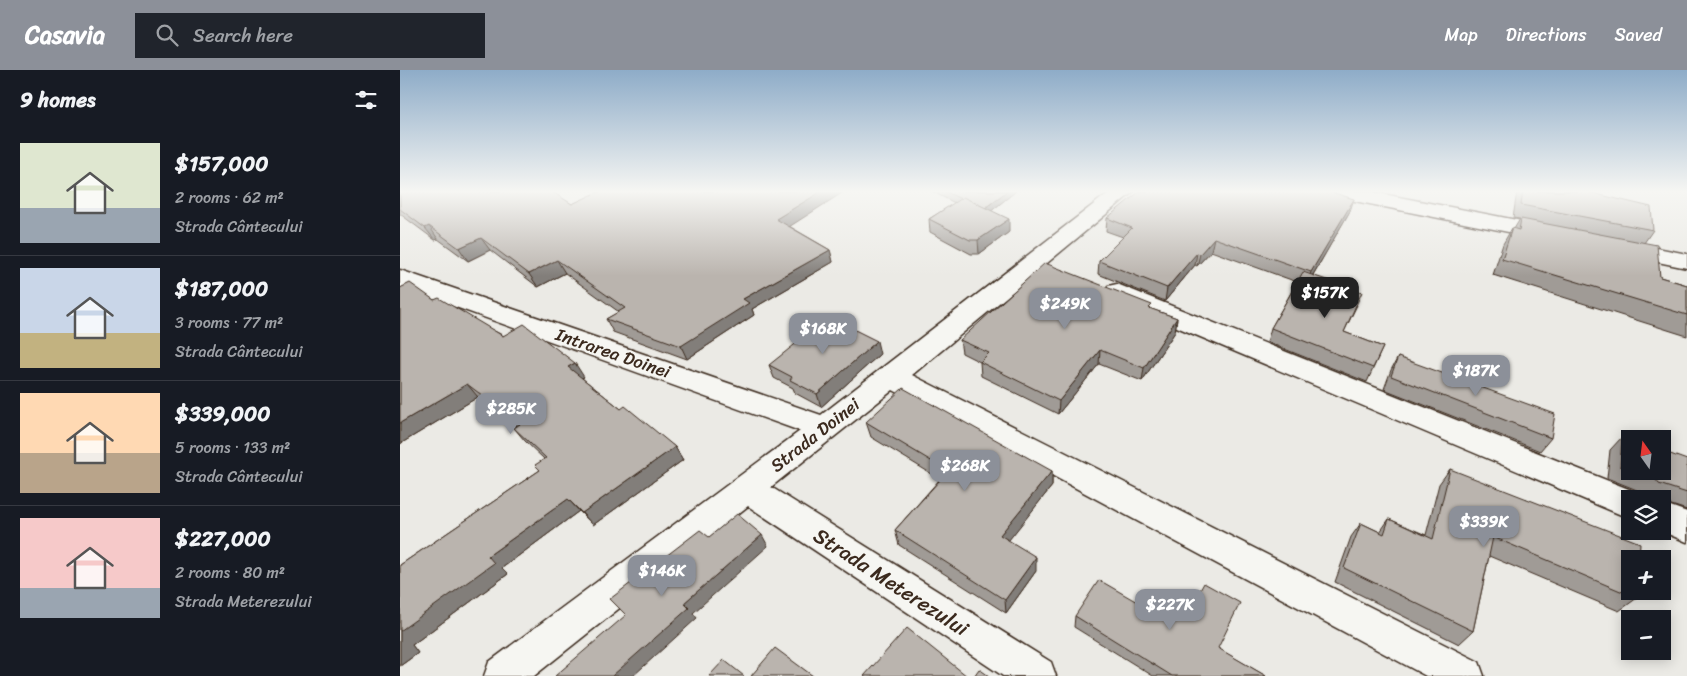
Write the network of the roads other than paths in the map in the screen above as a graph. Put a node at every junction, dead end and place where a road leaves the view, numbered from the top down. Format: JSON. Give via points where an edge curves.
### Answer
{"nodes":[{"id":1,"x":1088,"y":219,"type":"edge"},
{"id":2,"x":1476,"y":219,"type":"edge"},
{"id":3,"x":1570,"y":238,"type":"edge"},
{"id":4,"x":1599,"y":243,"type":"edge"},
{"id":5,"x":1037,"y":260,"type":"junction"},
{"id":6,"x":1687,"y":261,"type":"edge"},
{"id":7,"x":1064,"y":271,"type":"edge"},
{"id":8,"x":400,"y":278,"type":"edge"},
{"id":9,"x":1092,"y":282,"type":"edge"},
{"id":10,"x":891,"y":377,"type":"junction"},
{"id":11,"x":825,"y":428,"type":"junction"},
{"id":12,"x":746,"y":488,"type":"junction"},
{"id":13,"x":1621,"y":500,"type":"edge"},
{"id":14,"x":1671,"y":521,"type":"edge"},
{"id":15,"x":1687,"y":527,"type":"edge"},
{"id":16,"x":504,"y":676,"type":"edge"},
{"id":17,"x":1037,"y":676,"type":"edge"},
{"id":18,"x":1464,"y":676,"type":"edge"}],
"edges":[{"from":1,"to":5,"type":"street","name":"Strada Doinei"},
{"from":2,"to":3,"type":"street"},
{"from":4,"to":6,"type":"street"},
{"from":5,"to":7,"type":"street"},
{"from":5,"to":10,"type":"street","name":"Strada Doinei"},
{"from":8,"to":11,"type":"street","name":"Intrarea Doinei"},
{"from":9,"to":13,"type":"street"},
{"from":10,"to":11,"type":"street","name":"Strada Doinei"},
{"from":10,"to":18,"type":"street"},
{"from":11,"to":12,"type":"street","name":"Strada Doinei"},
{"from":12,"to":16,"type":"street","name":"Strada Doinei"},
{"from":12,"to":17,"type":"street","name":"Strada Meterezului"},
{"from":14,"to":15,"type":"street"}]}
